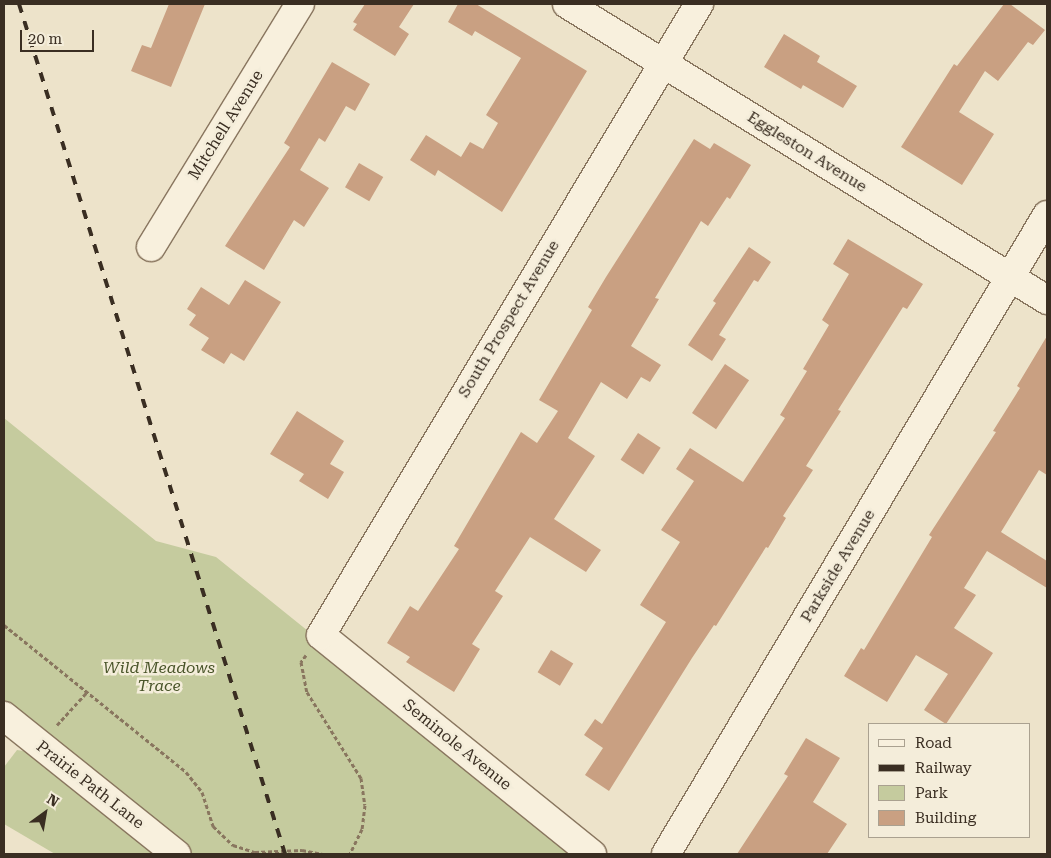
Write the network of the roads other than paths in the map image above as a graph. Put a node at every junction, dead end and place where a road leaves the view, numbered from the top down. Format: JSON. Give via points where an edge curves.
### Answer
{"nodes":[{"id":1,"x":300,"y":4,"type":"edge"},
{"id":2,"x":567,"y":4,"type":"edge"},
{"id":3,"x":699,"y":4,"type":"edge"},
{"id":4,"x":662,"y":62,"type":"junction"},
{"id":5,"x":1047,"y":215,"type":"edge"},
{"id":6,"x":151,"y":247,"type":"dead end"},
{"id":7,"x":1010,"y":277,"type":"junction"},
{"id":8,"x":1047,"y":300,"type":"edge"},
{"id":9,"x":321,"y":635,"type":"joint"},
{"id":10,"x":7,"y":727,"type":"edge"},
{"id":11,"x":176,"y":854,"type":"edge"},
{"id":12,"x":592,"y":854,"type":"edge"},
{"id":13,"x":666,"y":854,"type":"edge"}],
"edges":[{"from":1,"to":6,"type":"street","name":"Mitchell Avenue"},
{"from":2,"to":4,"type":"street","name":"Eggleston Avenue"},
{"from":3,"to":4,"type":"street","name":"South Prospect Avenue"},
{"from":4,"to":7,"type":"street","name":"Eggleston Avenue"},
{"from":4,"to":9,"type":"street","name":"South Prospect Avenue"},
{"from":5,"to":7,"type":"street","name":"Parkside Avenue"},
{"from":7,"to":8,"type":"street","name":"Eggleston Avenue"},
{"from":7,"to":13,"type":"street","name":"Parkside Avenue"},
{"from":9,"to":12,"type":"street","name":"Seminole Avenue"},
{"from":10,"to":11,"type":"street","name":"Prairie Path Lane","via":[[39,745]]}]}
